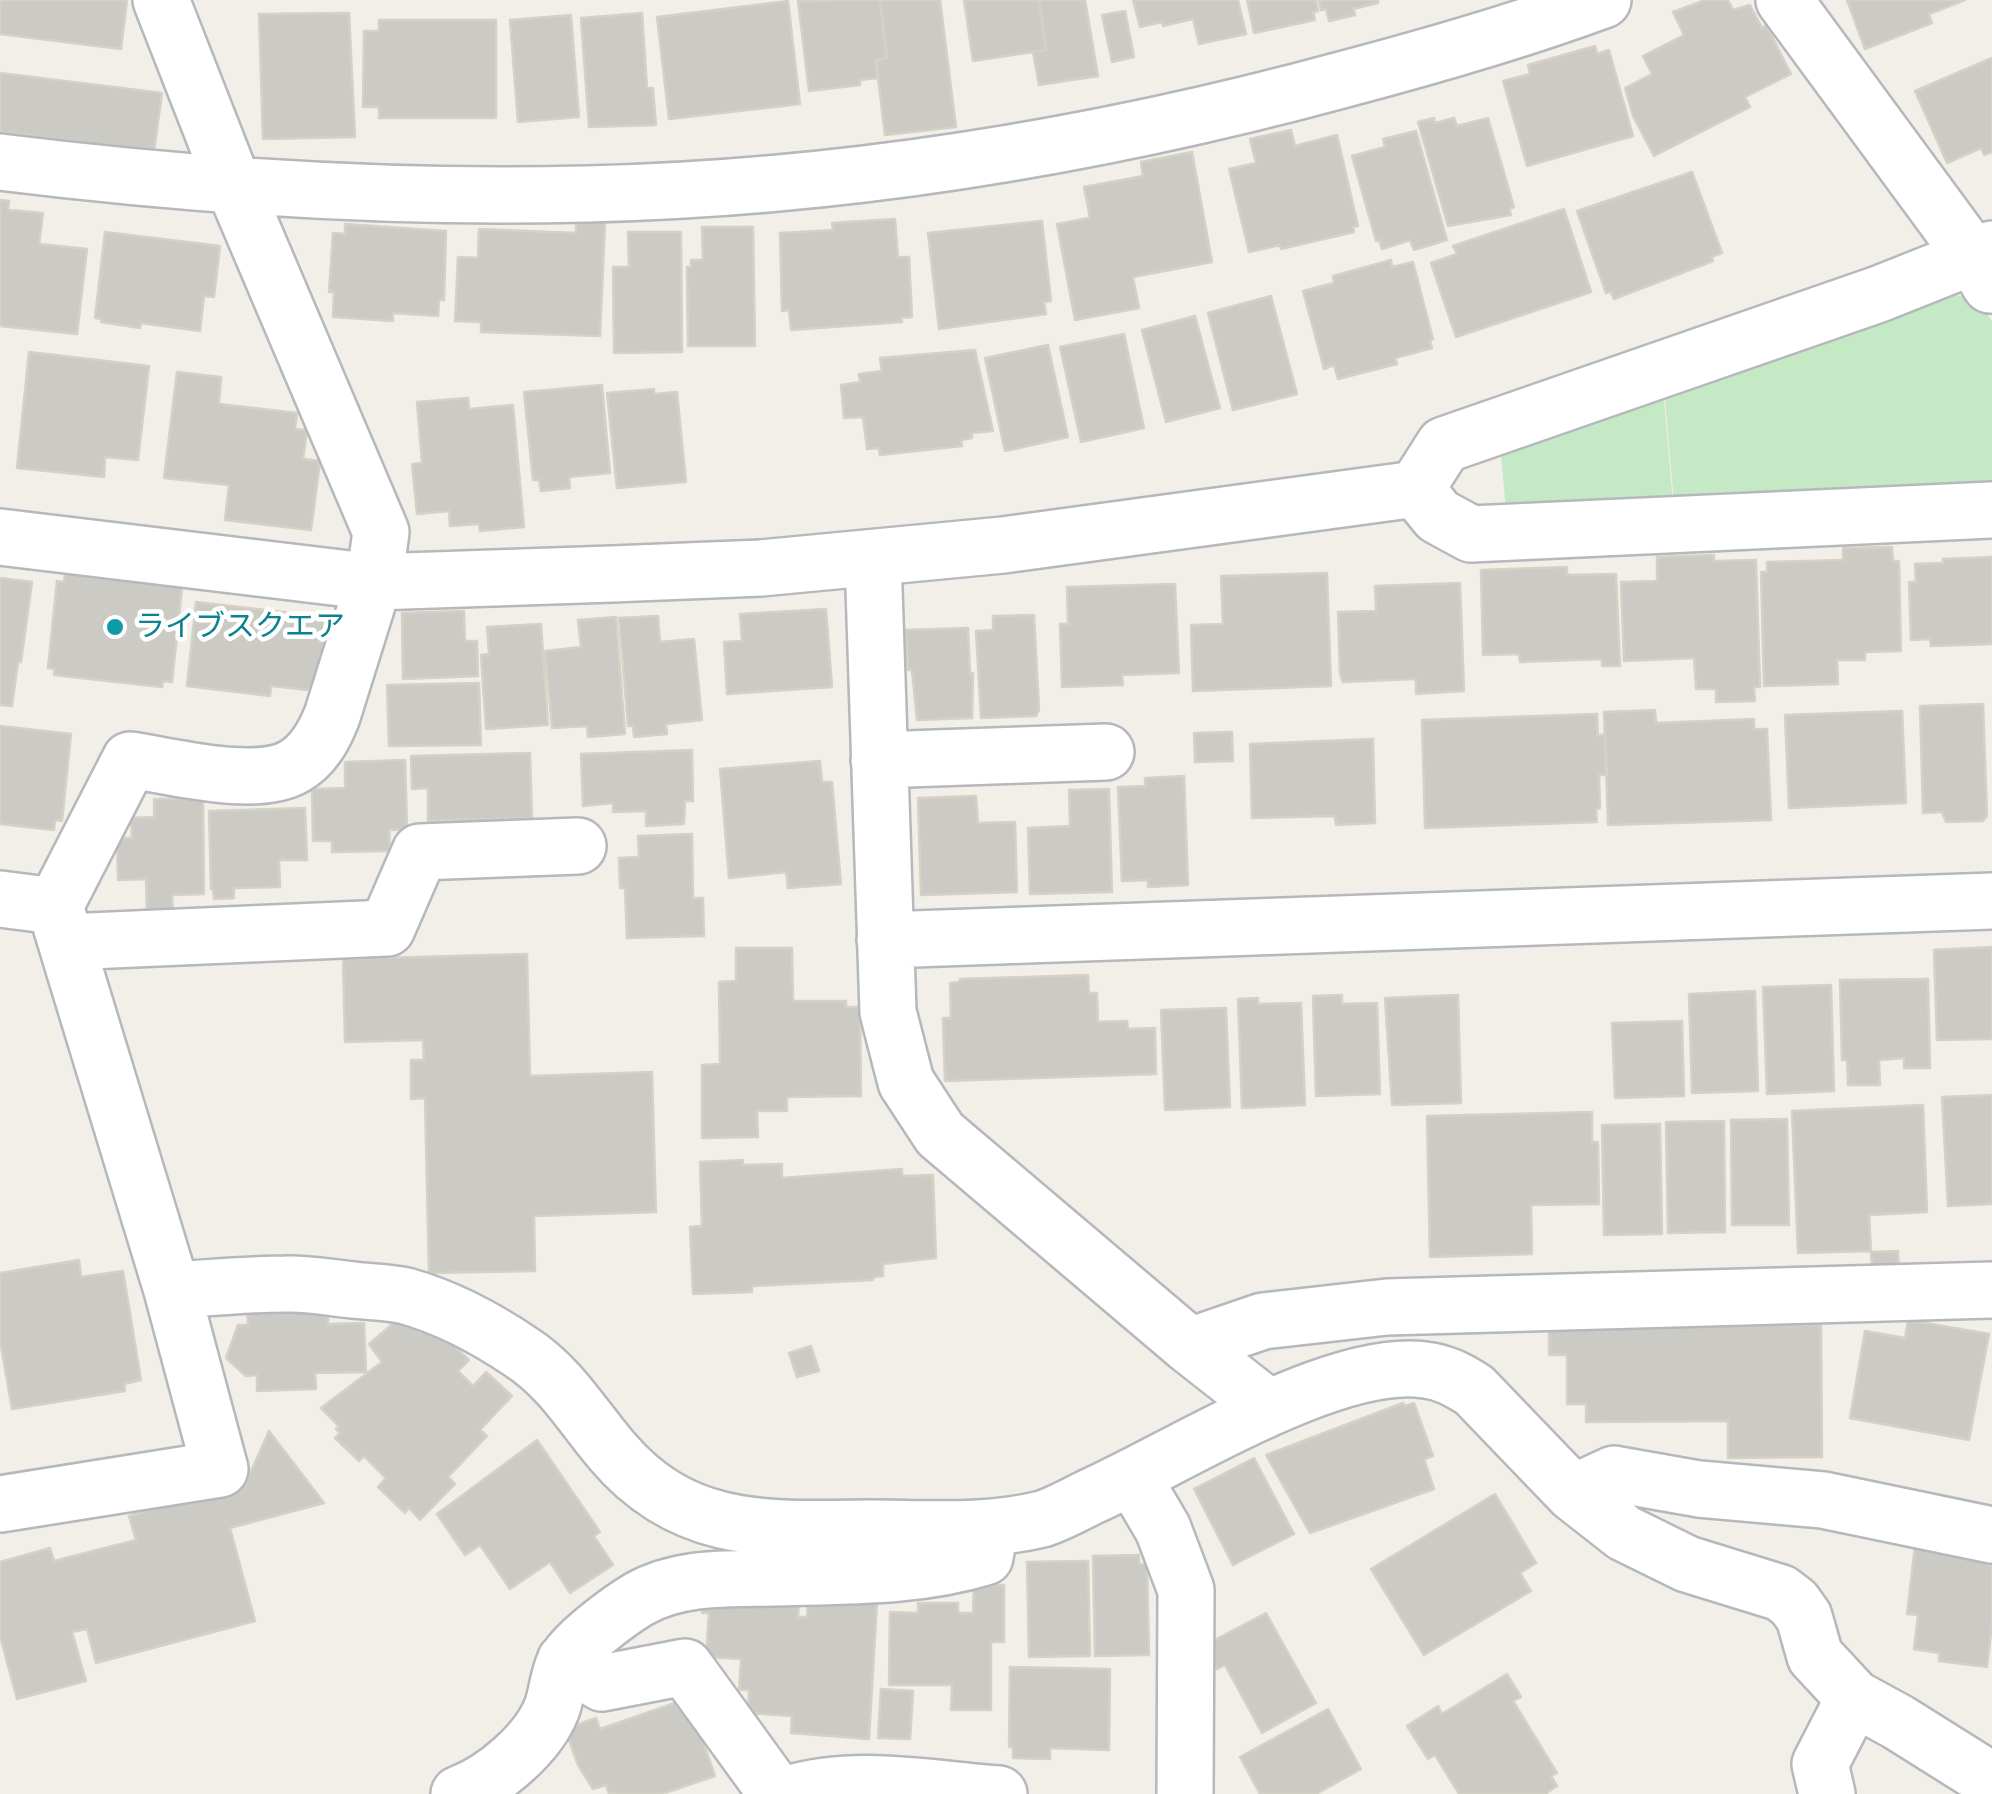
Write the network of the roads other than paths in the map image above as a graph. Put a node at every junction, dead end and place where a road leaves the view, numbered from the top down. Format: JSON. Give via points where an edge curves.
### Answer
{"nodes":[{"id":1,"x":161,"y":0,"type":"edge"},
{"id":2,"x":1602,"y":0,"type":"edge"},
{"id":3,"x":1784,"y":0,"type":"edge"},
{"id":4,"x":0,"y":162,"type":"edge"},
{"id":5,"x":233,"y":184,"type":"junction"},
{"id":6,"x":1986,"y":264,"type":"edge"},
{"id":7,"x":1416,"y":489,"type":"junction"},
{"id":8,"x":1992,"y":510,"type":"edge"},
{"id":9,"x":0,"y":537,"type":"edge"},
{"id":10,"x":873,"y":558,"type":"junction"},
{"id":11,"x":374,"y":582,"type":"junction"},
{"id":12,"x":1106,"y":752,"type":"dead end"},
{"id":13,"x":879,"y":760,"type":"junction"},
{"id":14,"x":578,"y":846,"type":"dead end"},
{"id":15,"x":0,"y":899,"type":"edge"},
{"id":16,"x":1992,"y":900,"type":"edge"},
{"id":17,"x":61,"y":924,"type":"junction"},
{"id":18,"x":884,"y":940,"type":"junction"},
{"id":19,"x":172,"y":1290,"type":"junction"},
{"id":20,"x":1992,"y":1290,"type":"edge"},
{"id":21,"x":1190,"y":1346,"type":"junction"},
{"id":22,"x":1269,"y":1408,"type":"junction"},
{"id":23,"x":1133,"y":1478,"type":"junction"},
{"id":24,"x":1573,"y":1493,"type":"junction"},
{"id":25,"x":0,"y":1504,"type":"edge"},
{"id":26,"x":990,"y":1528,"type":"junction"},
{"id":27,"x":1992,"y":1534,"type":"edge"},
{"id":28,"x":565,"y":1661,"type":"junction"},
{"id":29,"x":1854,"y":1698,"type":"junction"},
{"id":30,"x":1992,"y":1782,"type":"edge"},
{"id":31,"x":459,"y":1794,"type":"edge"},
{"id":32,"x":777,"y":1794,"type":"edge"},
{"id":33,"x":788,"y":1794,"type":"edge"},
{"id":34,"x":999,"y":1794,"type":"edge"},
{"id":35,"x":1184,"y":1794,"type":"edge"},
{"id":36,"x":1828,"y":1794,"type":"edge"}],
"edges":[{"from":1,"to":5,"type":"street"},
{"from":2,"to":5,"type":"street","via":[[1272,99],[947,162],[588,194]]},
{"from":3,"to":6,"type":"street"},
{"from":4,"to":5,"type":"street"},
{"from":5,"to":11,"type":"street","via":[[381,532]]},
{"from":6,"to":7,"type":"street","via":[[1879,294],[1444,445]]},
{"from":7,"to":8,"type":"street","via":[[1438,516],[1471,534]]},
{"from":7,"to":10,"type":"street"},
{"from":9,"to":11,"type":"street"},
{"from":10,"to":11,"type":"street"},
{"from":10,"to":13,"type":"street"},
{"from":11,"to":17,"type":"street","via":[[332,716],[310,755],[293,768],[254,776],[130,760]]},
{"from":12,"to":13,"type":"street"},
{"from":13,"to":18,"type":"street"},
{"from":14,"to":17,"type":"street","via":[[420,852],[387,928]]},
{"from":15,"to":17,"type":"street"},
{"from":16,"to":18,"type":"street"},
{"from":17,"to":19,"type":"street"},
{"from":18,"to":21,"type":"street","via":[[892,1038],[926,1116]]},
{"from":19,"to":25,"type":"street","via":[[220,1468]]},
{"from":19,"to":26,"type":"street","via":[[289,1284],[404,1295],[445,1312],[553,1375],[614,1454],[699,1516],[779,1529]]},
{"from":20,"to":21,"type":"street","via":[[1387,1307],[1263,1321]]},
{"from":21,"to":22,"type":"street"},
{"from":22,"to":23,"type":"street"},
{"from":22,"to":24,"type":"street","via":[[1398,1368],[1451,1376],[1486,1402]]},
{"from":23,"to":26,"type":"street","via":[[1044,1518]]},
{"from":23,"to":35,"type":"street","via":[[1163,1529],[1186,1590]]},
{"from":24,"to":27,"type":"street","via":[[1614,1474],[1822,1500]]},
{"from":24,"to":29,"type":"street","via":[[1624,1533],[1794,1603],[1816,1656]]},
{"from":26,"to":28,"type":"street","via":[[985,1557],[944,1568],[671,1586],[640,1599]]},
{"from":28,"to":31,"type":"street","via":[[551,1712],[518,1756]]},
{"from":28,"to":32,"type":"street","via":[[602,1683],[684,1667]]},
{"from":29,"to":30,"type":"street"},
{"from":29,"to":36,"type":"street","via":[[1820,1764]]},
{"from":33,"to":34,"type":"street","via":[[819,1784],[873,1784]]}]}
